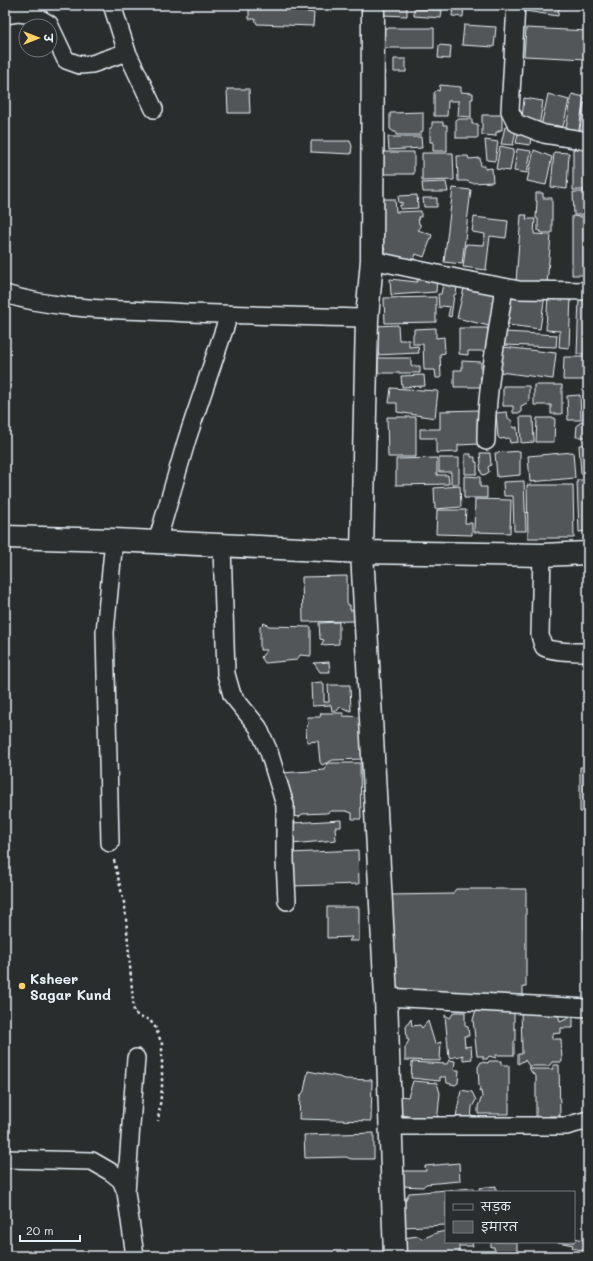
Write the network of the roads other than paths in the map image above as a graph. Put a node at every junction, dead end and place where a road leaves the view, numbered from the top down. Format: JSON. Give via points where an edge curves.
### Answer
{"nodes":[{"id":1,"x":112,"y":5,"type":"edge"},
{"id":2,"x":373,"y":5,"type":"edge"},
{"id":3,"x":516,"y":5,"type":"edge"},
{"id":4,"x":5,"y":15,"type":"edge"},
{"id":5,"x":127,"y":52,"type":"junction"},
{"id":6,"x":154,"y":109,"type":"dead end"},
{"id":7,"x":588,"y":142,"type":"edge"},
{"id":8,"x":372,"y":260,"type":"junction"},
{"id":9,"x":504,"y":287,"type":"junction"},
{"id":10,"x":588,"y":291,"type":"edge"},
{"id":11,"x":5,"y":294,"type":"edge"},
{"id":12,"x":229,"y":315,"type":"junction"},
{"id":13,"x":367,"y":318,"type":"junction"},
{"id":14,"x":486,"y":441,"type":"dead end"},
{"id":15,"x":5,"y":537,"type":"edge"},
{"id":16,"x":114,"y":540,"type":"junction"},
{"id":17,"x":157,"y":542,"type":"junction"},
{"id":18,"x":222,"y":545,"type":"junction"},
{"id":19,"x":362,"y":552,"type":"junction"},
{"id":20,"x":588,"y":553,"type":"edge"},
{"id":21,"x":542,"y":555,"type":"junction"},
{"id":22,"x":588,"y":652,"type":"edge"},
{"id":23,"x":110,"y":843,"type":"road end"},
{"id":24,"x":287,"y":901,"type":"dead end"},
{"id":25,"x":386,"y":997,"type":"junction"},
{"id":26,"x":588,"y":1008,"type":"edge"},
{"id":27,"x":136,"y":1058,"type":"dead end"},
{"id":28,"x":588,"y":1120,"type":"edge"},
{"id":29,"x":390,"y":1126,"type":"junction"},
{"id":30,"x":5,"y":1159,"type":"edge"},
{"id":31,"x":126,"y":1192,"type":"junction"},
{"id":32,"x":135,"y":1256,"type":"edge"},
{"id":33,"x":394,"y":1256,"type":"edge"}],
"edges":[{"from":1,"to":5,"type":"street"},
{"from":2,"to":8,"type":"street"},
{"from":3,"to":7,"type":"street","via":[[510,111],[516,123],[544,134]]},
{"from":4,"to":5,"type":"street","via":[[34,15],[49,24],[66,60],[80,65],[92,64]]},
{"from":5,"to":6,"type":"street"},
{"from":8,"to":9,"type":"street"},
{"from":8,"to":13,"type":"street"},
{"from":9,"to":10,"type":"street","via":[[519,290]]},
{"from":9,"to":14,"type":"street","via":[[489,389]]},
{"from":11,"to":12,"type":"street","via":[[26,300],[96,308]]},
{"from":12,"to":13,"type":"street"},
{"from":12,"to":17,"type":"street","via":[[187,439]]},
{"from":13,"to":19,"type":"street"},
{"from":15,"to":16,"type":"street"},
{"from":16,"to":17,"type":"street"},
{"from":16,"to":23,"type":"street","via":[[105,632]]},
{"from":17,"to":18,"type":"street"},
{"from":18,"to":19,"type":"street"},
{"from":18,"to":24,"type":"street","via":[[226,674],[232,695],[258,727],[269,752],[285,805]]},
{"from":19,"to":21,"type":"street"},
{"from":19,"to":25,"type":"street"},
{"from":20,"to":21,"type":"street"},
{"from":21,"to":22,"type":"street","via":[[540,634],[543,646],[557,651]]},
{"from":25,"to":26,"type":"street"},
{"from":25,"to":29,"type":"street"},
{"from":27,"to":31,"type":"street"},
{"from":28,"to":29,"type":"street","via":[[566,1126]]},
{"from":29,"to":33,"type":"street"},
{"from":30,"to":31,"type":"street","via":[[92,1161],[121,1180]]},
{"from":31,"to":32,"type":"street"}]}
